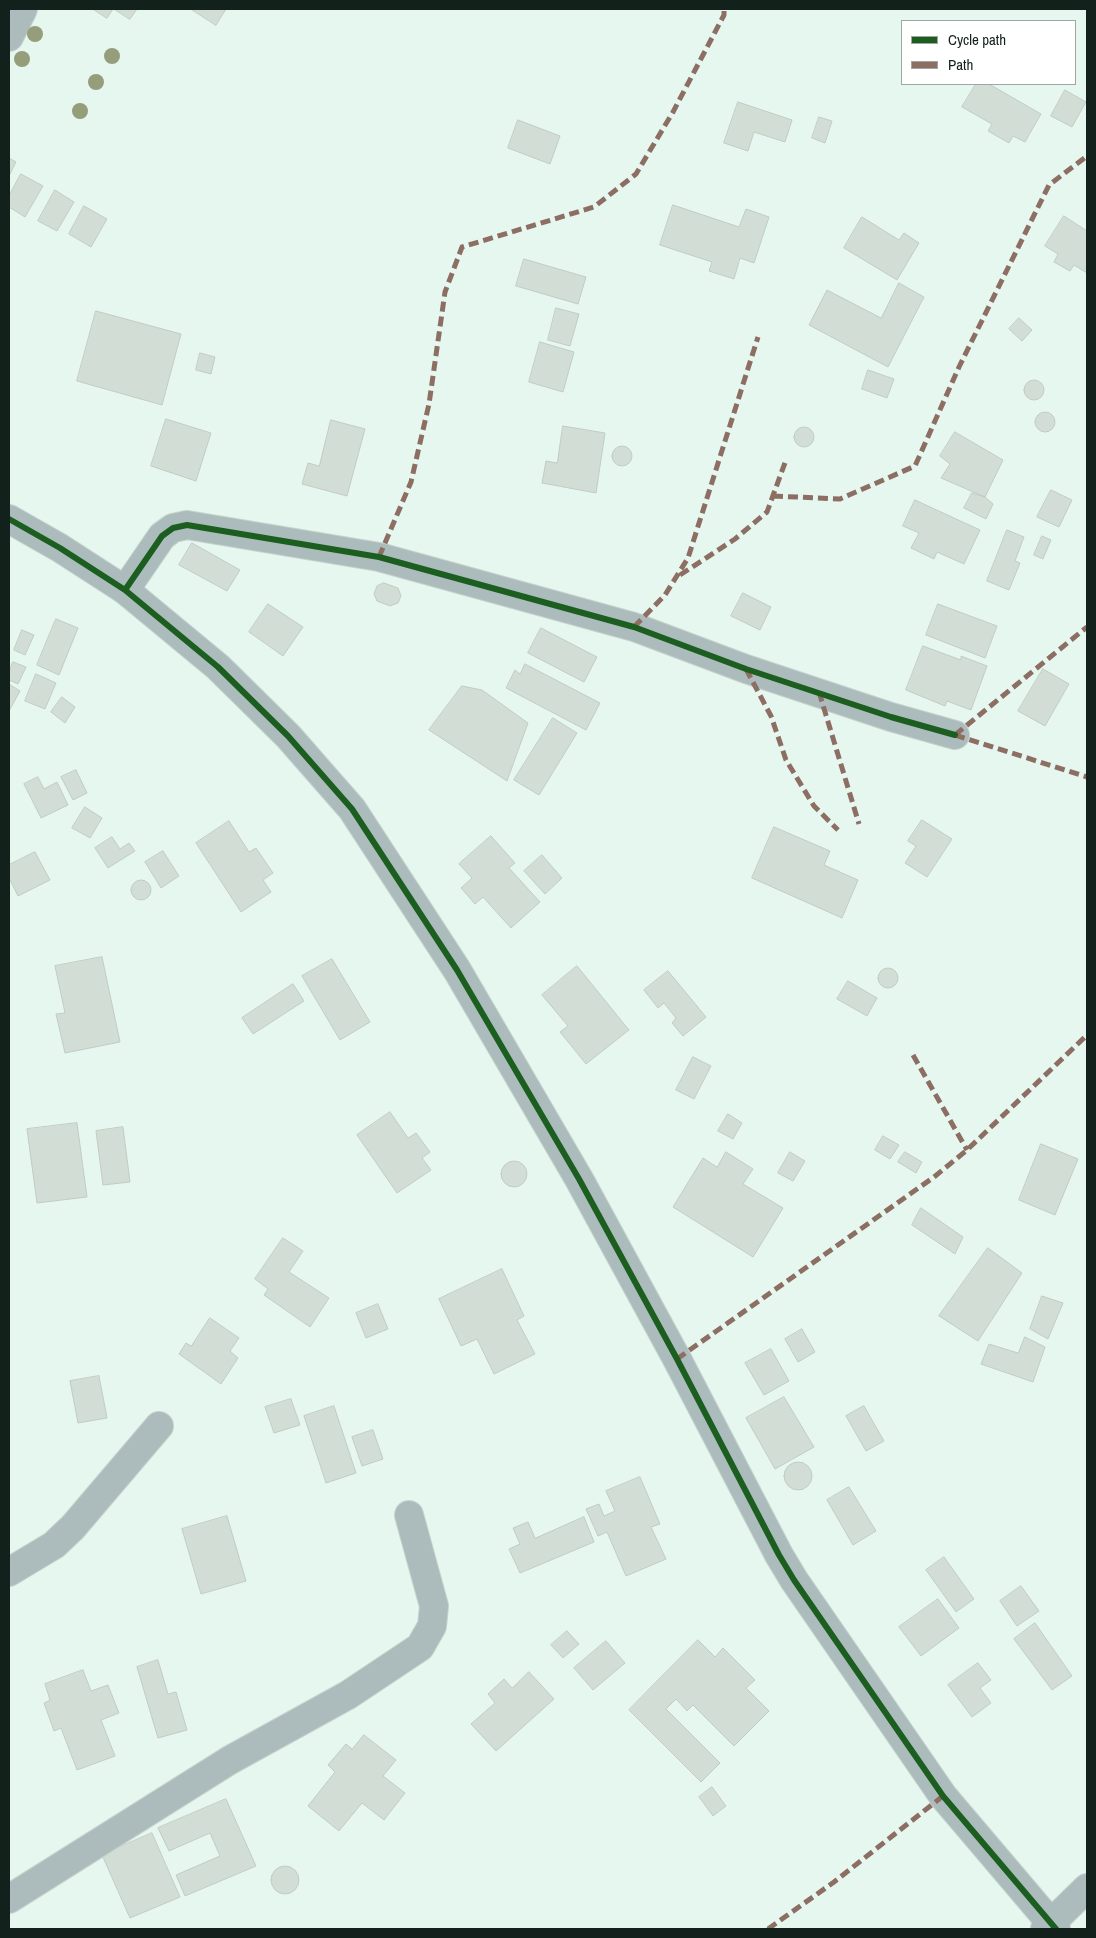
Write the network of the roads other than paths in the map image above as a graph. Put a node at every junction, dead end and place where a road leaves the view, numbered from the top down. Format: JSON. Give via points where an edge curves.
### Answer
{"nodes":[{"id":1,"x":23,"y":9,"type":"edge"},
{"id":2,"x":9,"y":36,"type":"edge"},
{"id":3,"x":9,"y":519,"type":"edge"},
{"id":4,"x":125,"y":590,"type":"junction"},
{"id":5,"x":955,"y":735,"type":"dead end"},
{"id":6,"x":159,"y":1426,"type":"dead end"},
{"id":7,"x":409,"y":1515,"type":"dead end"},
{"id":8,"x":9,"y":1572,"type":"edge"},
{"id":9,"x":1087,"y":1888,"type":"edge"},
{"id":10,"x":9,"y":1898,"type":"edge"},
{"id":11,"x":1050,"y":1927,"type":"edge"}],
"edges":[{"from":1,"to":2,"type":"street"},
{"from":3,"to":4,"type":"street"},
{"from":4,"to":5,"type":"street","via":[[162,536],[187,525],[379,557],[634,627],[746,670]]},
{"from":4,"to":11,"type":"street","via":[[218,667],[288,736],[352,809],[457,970],[579,1179],[794,1580],[943,1796]]},
{"from":6,"to":8,"type":"street","via":[[73,1527],[54,1545]]},
{"from":7,"to":10,"type":"street","via":[[434,1606],[432,1626],[420,1647],[348,1695],[230,1760]]},
{"from":9,"to":11,"type":"street"}]}
